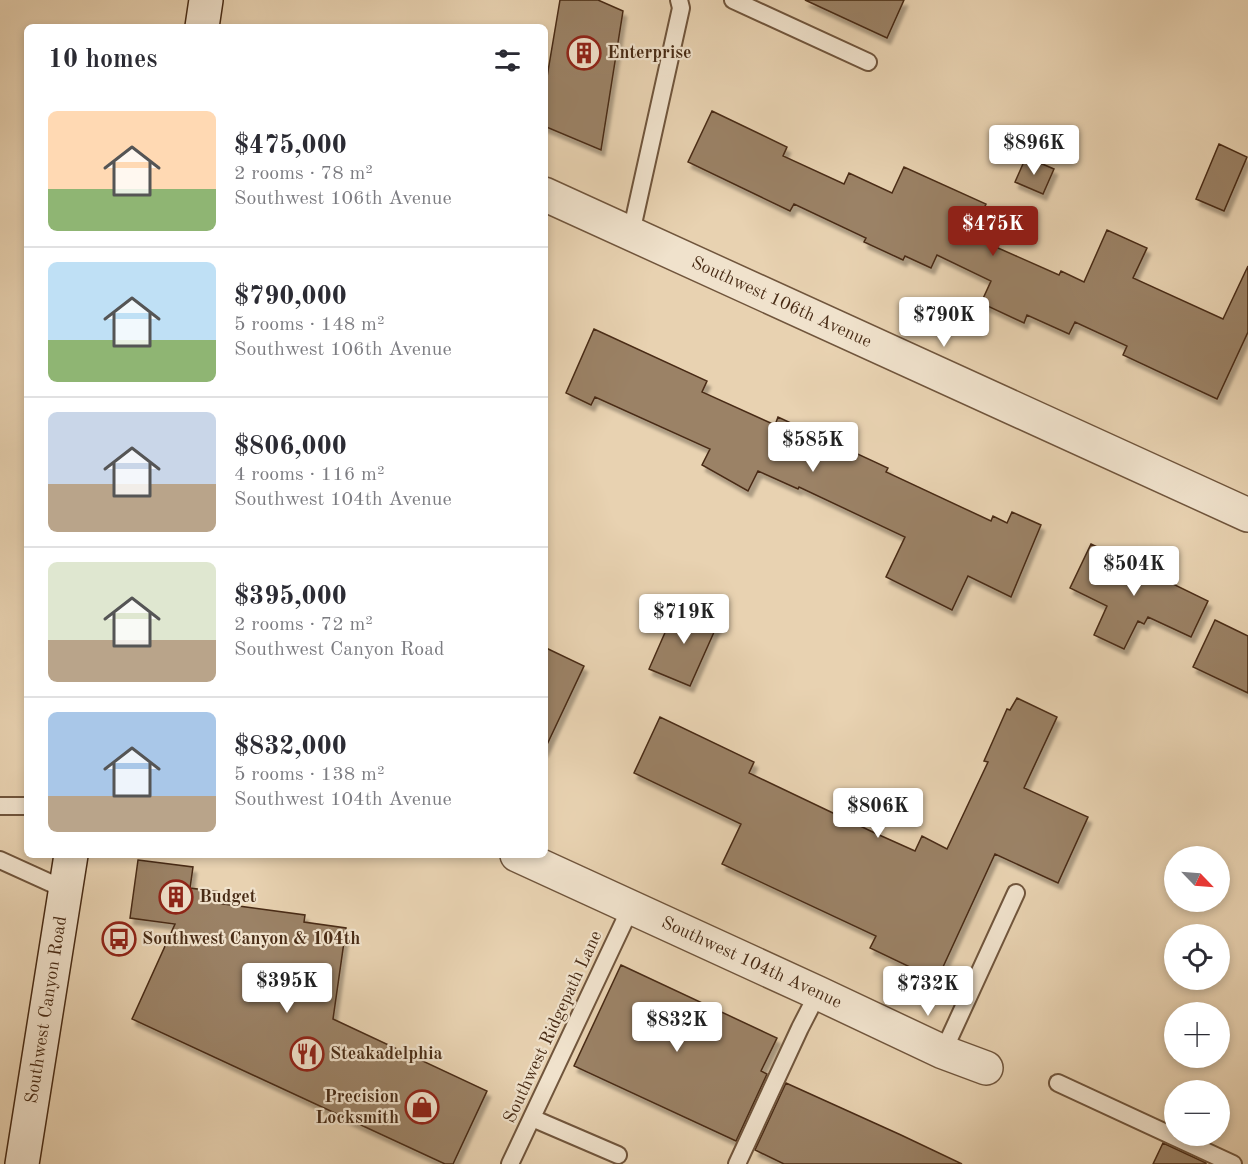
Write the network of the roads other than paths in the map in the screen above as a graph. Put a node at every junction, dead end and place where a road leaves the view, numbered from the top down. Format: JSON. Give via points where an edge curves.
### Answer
{"nodes":[{"id":1,"x":206,"y":0,"type":"edge"},
{"id":2,"x":679,"y":0,"type":"edge"},
{"id":3,"x":733,"y":0,"type":"edge"},
{"id":4,"x":202,"y":24,"type":"edge"},
{"id":5,"x":868,"y":62,"type":"dead end"},
{"id":6,"x":548,"y":196,"type":"edge"},
{"id":7,"x":631,"y":233,"type":"junction"},
{"id":8,"x":1248,"y":515,"type":"edge"},
{"id":9,"x":0,"y":806,"type":"edge"},
{"id":10,"x":24,"y":807,"type":"edge"},
{"id":11,"x":71,"y":858,"type":"edge"},
{"id":12,"x":524,"y":858,"type":"edge"},
{"id":13,"x":0,"y":860,"type":"edge"},
{"id":14,"x":66,"y":890,"type":"junction"},
{"id":15,"x":1016,"y":892,"type":"dead end"},
{"id":16,"x":630,"y":907,"type":"junction"},
{"id":17,"x":818,"y":993,"type":"junction"},
{"id":18,"x":943,"y":1052,"type":"junction"},
{"id":19,"x":986,"y":1068,"type":"dead end"},
{"id":20,"x":1058,"y":1083,"type":"dead end"},
{"id":21,"x":532,"y":1118,"type":"junction"},
{"id":22,"x":618,"y":1155,"type":"dead end"},
{"id":23,"x":22,"y":1164,"type":"edge"},
{"id":24,"x":510,"y":1164,"type":"edge"},
{"id":25,"x":737,"y":1164,"type":"edge"},
{"id":26,"x":1233,"y":1164,"type":"edge"}],
"edges":[{"from":1,"to":4,"type":"street"},
{"from":2,"to":7,"type":"lane","via":[[681,8]]},
{"from":3,"to":5,"type":"lane"},
{"from":6,"to":7,"type":"street","name":"Southwest 106th Avenue"},
{"from":7,"to":8,"type":"street","name":"Southwest 106th Avenue"},
{"from":9,"to":10,"type":"lane"},
{"from":11,"to":14,"type":"street","name":"Southwest Canyon Road"},
{"from":12,"to":16,"type":"street","name":"Southwest 104th Avenue"},
{"from":13,"to":14,"type":"lane"},
{"from":14,"to":23,"type":"street","name":"Southwest Canyon Road"},
{"from":15,"to":18,"type":"lane"},
{"from":16,"to":17,"type":"street","name":"Southwest 104th Avenue"},
{"from":16,"to":21,"type":"lane","name":"Southwest Ridgepath Lane"},
{"from":17,"to":18,"type":"street","name":"Southwest 104th Avenue"},
{"from":17,"to":25,"type":"lane"},
{"from":18,"to":19,"type":"street","name":"Southwest 104th Avenue"},
{"from":20,"to":26,"type":"lane"},
{"from":21,"to":22,"type":"lane"},
{"from":21,"to":24,"type":"lane","name":"Southwest Ridgepath Lane"}]}
